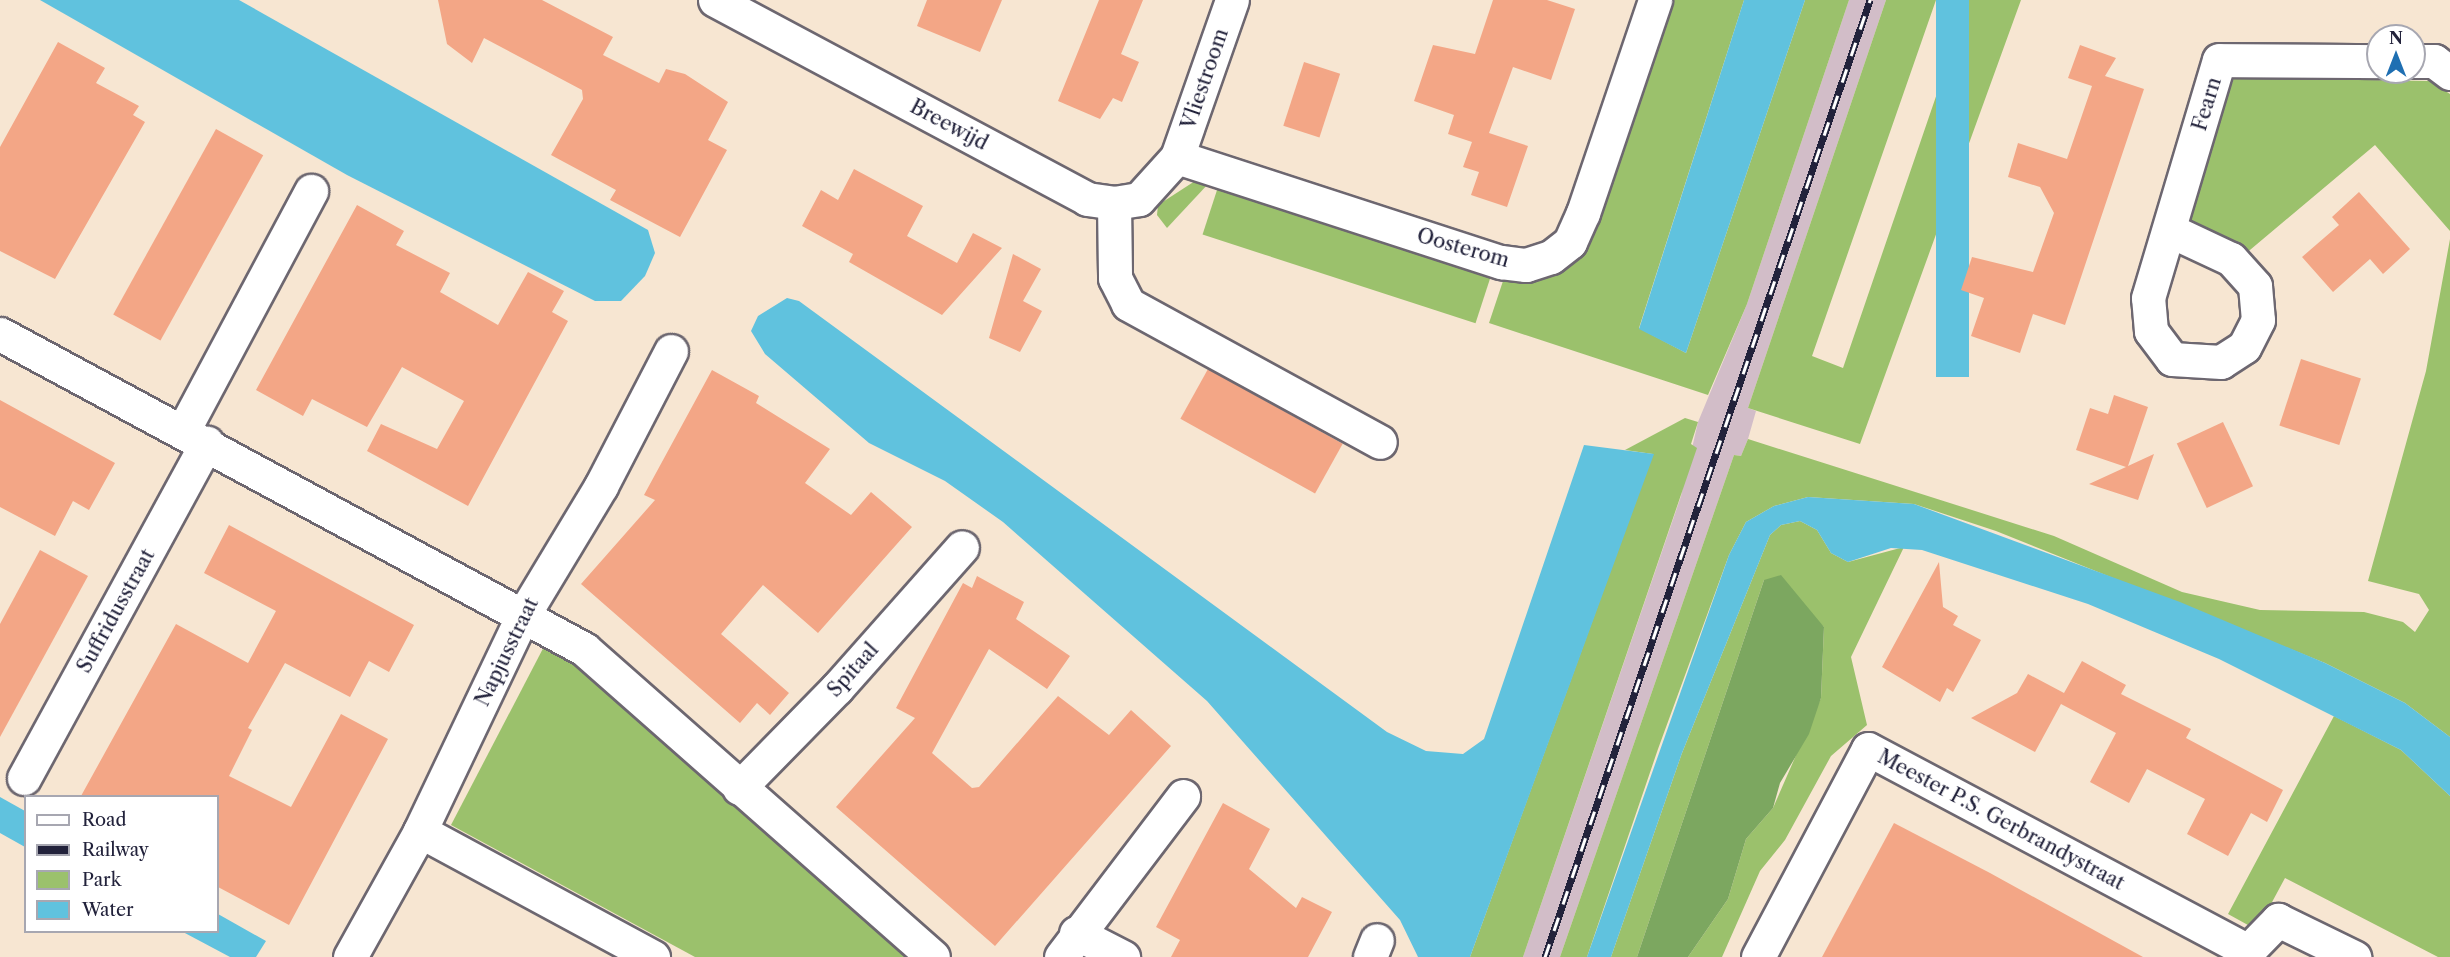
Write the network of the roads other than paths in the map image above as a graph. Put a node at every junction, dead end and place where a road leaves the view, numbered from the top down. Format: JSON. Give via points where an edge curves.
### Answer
{"nodes":[{"id":1,"x":715,"y":0,"type":"edge"},
{"id":2,"x":1232,"y":0,"type":"edge"},
{"id":3,"x":1655,"y":0,"type":"edge"},
{"id":4,"x":2366,"y":61,"type":"edge"},
{"id":5,"x":2426,"y":61,"type":"edge"},
{"id":6,"x":2450,"y":73,"type":"edge"},
{"id":7,"x":1177,"y":157,"type":"junction"},
{"id":8,"x":311,"y":191,"type":"dead end"},
{"id":9,"x":1114,"y":203,"type":"junction"},
{"id":10,"x":2169,"y":230,"type":"dead end"},
{"id":11,"x":0,"y":334,"type":"edge"},
{"id":12,"x":670,"y":351,"type":"dead end"},
{"id":13,"x":195,"y":436,"type":"junction"},
{"id":14,"x":1380,"y":442,"type":"dead end"},
{"id":15,"x":962,"y":547,"type":"dead end"},
{"id":16,"x":522,"y":616,"type":"junction"},
{"id":17,"x":24,"y":778,"type":"dead end"},
{"id":18,"x":739,"y":788,"type":"junction"},
{"id":19,"x":1183,"y":796,"type":"dead end"},
{"id":20,"x":420,"y":831,"type":"junction"},
{"id":21,"x":1069,"y":945,"type":"edge"},
{"id":22,"x":2244,"y":954,"type":"edge"},
{"id":23,"x":350,"y":957,"type":"edge"},
{"id":24,"x":653,"y":957,"type":"edge"},
{"id":25,"x":933,"y":957,"type":"edge"},
{"id":26,"x":1123,"y":957,"type":"edge"},
{"id":27,"x":1758,"y":957,"type":"edge"},
{"id":28,"x":2354,"y":957,"type":"edge"}],
"edges":[{"from":1,"to":9,"type":"street","name":"Breewijd","via":[[1087,199]]},
{"from":2,"to":7,"type":"street","name":"Vliestroom"},
{"from":3,"to":7,"type":"street","name":"Oosterom","via":[[1582,213],[1570,242],[1551,257],[1526,265],[1501,262]]},
{"from":4,"to":10,"type":"street","name":"Fearn","via":[[2219,60]]},
{"from":5,"to":6,"type":"street","via":[[2434,61]]},
{"from":7,"to":9,"type":"street","name":"Breewijd","via":[[1139,199]]},
{"from":8,"to":13,"type":"street","name":"Suffridusstraat"},
{"from":9,"to":14,"type":"street","via":[[1115,278],[1128,304]]},
{"from":11,"to":13,"type":"street"},
{"from":12,"to":16,"type":"street","name":"Napjusstraat","via":[[601,486]]},
{"from":13,"to":16,"type":"street"},
{"from":13,"to":17,"type":"street","name":"Suffridusstraat","via":[[132,581]]},
{"from":15,"to":18,"type":"street","name":"Spitaal","via":[[837,688]]},
{"from":16,"to":18,"type":"street","via":[[584,649]]},
{"from":16,"to":20,"type":"street","name":"Napjusstraat"},
{"from":18,"to":25,"type":"street"},
{"from":19,"to":21,"type":"street"},
{"from":20,"to":23,"type":"street","name":"Napjusstraat"},
{"from":20,"to":24,"type":"street"},
{"from":21,"to":26,"type":"street"},
{"from":22,"to":27,"type":"street","name":"Meester P.S. Gerbrandystraat","via":[[1868,749]]},
{"from":22,"to":28,"type":"street","via":[[2278,920]]}]}
